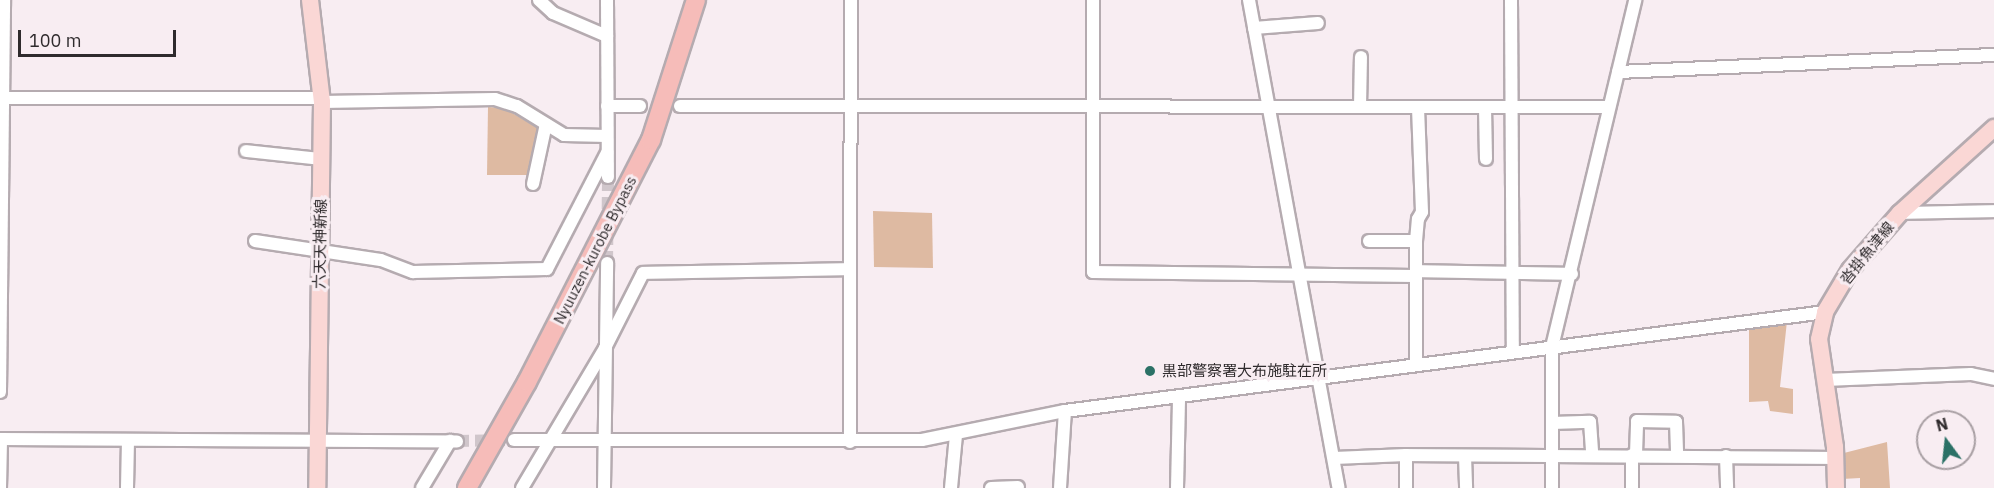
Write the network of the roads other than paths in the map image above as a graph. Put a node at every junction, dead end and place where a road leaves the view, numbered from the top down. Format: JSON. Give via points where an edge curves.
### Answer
{"nodes":[{"id":1,"x":4,"y":0,"type":"edge"},
{"id":2,"x":310,"y":0,"type":"edge"},
{"id":3,"x":539,"y":0,"type":"edge"},
{"id":4,"x":607,"y":0,"type":"edge"},
{"id":5,"x":696,"y":0,"type":"edge"},
{"id":6,"x":851,"y":0,"type":"edge"},
{"id":7,"x":1093,"y":0,"type":"edge"},
{"id":8,"x":1249,"y":0,"type":"edge"},
{"id":9,"x":1511,"y":0,"type":"edge"},
{"id":10,"x":1635,"y":0,"type":"edge"},
{"id":11,"x":1318,"y":22,"type":"dead end"},
{"id":12,"x":1254,"y":28,"type":"junction"},
{"id":13,"x":607,"y":36,"type":"junction"},
{"id":14,"x":1994,"y":55,"type":"edge"},
{"id":15,"x":1361,"y":57,"type":"dead end"},
{"id":16,"x":1617,"y":72,"type":"junction"},
{"id":17,"x":2,"y":98,"type":"edge"},
{"id":18,"x":321,"y":100,"type":"junction"},
{"id":19,"x":607,"y":106,"type":"junction"},
{"id":20,"x":640,"y":106,"type":"dead end"},
{"id":21,"x":680,"y":106,"type":"dead end"},
{"id":22,"x":1269,"y":106,"type":"junction"},
{"id":23,"x":850,"y":107,"type":"junction"},
{"id":24,"x":1092,"y":107,"type":"junction"},
{"id":25,"x":1360,"y":107,"type":"junction"},
{"id":26,"x":1418,"y":107,"type":"junction"},
{"id":27,"x":1485,"y":107,"type":"junction"},
{"id":28,"x":1511,"y":107,"type":"junction"},
{"id":29,"x":1608,"y":107,"type":"junction"},
{"id":30,"x":546,"y":124,"type":"junction"},
{"id":31,"x":1994,"y":128,"type":"edge"},
{"id":32,"x":607,"y":136,"type":"junction"},
{"id":33,"x":246,"y":151,"type":"dead end"},
{"id":34,"x":607,"y":153,"type":"junction"},
{"id":35,"x":321,"y":159,"type":"junction"},
{"id":36,"x":1486,"y":159,"type":"dead end"},
{"id":37,"x":608,"y":177,"type":"tunnel mouth"},
{"id":38,"x":533,"y":184,"type":"dead end"},
{"id":39,"x":1994,"y":211,"type":"edge"},
{"id":40,"x":1900,"y":213,"type":"junction"},
{"id":41,"x":255,"y":241,"type":"dead end"},
{"id":42,"x":1369,"y":241,"type":"dead end"},
{"id":43,"x":1416,"y":241,"type":"junction"},
{"id":44,"x":320,"y":251,"type":"junction"},
{"id":45,"x":606,"y":263,"type":"tunnel mouth"},
{"id":46,"x":850,"y":269,"type":"junction"},
{"id":47,"x":1300,"y":273,"type":"junction"},
{"id":48,"x":1512,"y":273,"type":"junction"},
{"id":49,"x":1415,"y":274,"type":"junction"},
{"id":50,"x":1572,"y":274,"type":"junction"},
{"id":51,"x":1825,"y":312,"type":"junction"},
{"id":52,"x":1552,"y":347,"type":"junction"},
{"id":53,"x":606,"y":348,"type":"junction"},
{"id":54,"x":1513,"y":351,"type":"junction"},
{"id":55,"x":1416,"y":364,"type":"junction"},
{"id":56,"x":1319,"y":377,"type":"junction"},
{"id":57,"x":1994,"y":379,"type":"edge"},
{"id":58,"x":1825,"y":380,"type":"junction"},
{"id":59,"x":0,"y":392,"type":"edge"},
{"id":60,"x":1179,"y":397,"type":"junction"},
{"id":61,"x":1065,"y":411,"type":"junction"},
{"id":62,"x":1552,"y":423,"type":"junction"},
{"id":63,"x":956,"y":435,"type":"junction"},
{"id":64,"x":0,"y":439,"type":"edge"},
{"id":65,"x":128,"y":440,"type":"junction"},
{"id":66,"x":318,"y":441,"type":"junction"},
{"id":67,"x":513,"y":441,"type":"tunnel mouth"},
{"id":68,"x":548,"y":441,"type":"junction"},
{"id":69,"x":604,"y":442,"type":"junction"},
{"id":70,"x":850,"y":442,"type":"junction"},
{"id":71,"x":1592,"y":454,"type":"junction"},
{"id":72,"x":1406,"y":455,"type":"junction"},
{"id":73,"x":1552,"y":455,"type":"junction"},
{"id":74,"x":1634,"y":455,"type":"junction"},
{"id":75,"x":1677,"y":455,"type":"junction"},
{"id":76,"x":1465,"y":456,"type":"junction"},
{"id":77,"x":1726,"y":456,"type":"junction"},
{"id":78,"x":1334,"y":458,"type":"junction"},
{"id":79,"x":1835,"y":458,"type":"junction"},
{"id":80,"x":1018,"y":487,"type":"edge"},
{"id":81,"x":0,"y":488,"type":"edge"},
{"id":82,"x":127,"y":488,"type":"edge"},
{"id":83,"x":317,"y":488,"type":"edge"},
{"id":84,"x":422,"y":488,"type":"edge"},
{"id":85,"x":466,"y":488,"type":"edge"},
{"id":86,"x":522,"y":488,"type":"edge"},
{"id":87,"x":604,"y":488,"type":"edge"},
{"id":88,"x":951,"y":488,"type":"edge"},
{"id":89,"x":991,"y":488,"type":"edge"},
{"id":90,"x":1060,"y":488,"type":"edge"},
{"id":91,"x":1177,"y":488,"type":"edge"},
{"id":92,"x":1339,"y":488,"type":"edge"},
{"id":93,"x":1406,"y":488,"type":"edge"},
{"id":94,"x":1466,"y":488,"type":"edge"},
{"id":95,"x":1552,"y":488,"type":"edge"},
{"id":96,"x":1632,"y":488,"type":"edge"},
{"id":97,"x":1726,"y":488,"type":"edge"},
{"id":98,"x":1836,"y":488,"type":"edge"}],
"edges":[{"from":1,"to":17,"type":"street"},
{"from":2,"to":18,"type":"main road","name":"六天天神新線"},
{"from":3,"to":13,"type":"street","via":[[553,14]]},
{"from":4,"to":13,"type":"street"},
{"from":5,"to":85,"type":"highway","name":"Nyuuzen-kurobe Bypass","via":[[651,140],[554,331]]},
{"from":6,"to":23,"type":"street"},
{"from":7,"to":24,"type":"street"},
{"from":8,"to":12,"type":"street"},
{"from":9,"to":28,"type":"street"},
{"from":10,"to":16,"type":"street"},
{"from":11,"to":12,"type":"street"},
{"from":12,"to":22,"type":"street"},
{"from":13,"to":19,"type":"street"},
{"from":14,"to":16,"type":"street"},
{"from":15,"to":25,"type":"street"},
{"from":16,"to":29,"type":"street"},
{"from":17,"to":18,"type":"street"},
{"from":17,"to":59,"type":"street"},
{"from":18,"to":30,"type":"street","via":[[495,99],[517,106]]},
{"from":18,"to":35,"type":"main road","name":"六天天神新線"},
{"from":19,"to":20,"type":"street"},
{"from":19,"to":32,"type":"street"},
{"from":21,"to":23,"type":"street"},
{"from":22,"to":24,"type":"street"},
{"from":22,"to":25,"type":"street"},
{"from":22,"to":47,"type":"street"},
{"from":23,"to":24,"type":"street"},
{"from":23,"to":46,"type":"street"},
{"from":24,"to":47,"type":"street","via":[[1093,272]]},
{"from":25,"to":26,"type":"street"},
{"from":26,"to":27,"type":"street"},
{"from":26,"to":43,"type":"street","via":[[1422,212]]},
{"from":27,"to":28,"type":"street"},
{"from":27,"to":36,"type":"street"},
{"from":28,"to":29,"type":"street"},
{"from":28,"to":48,"type":"street"},
{"from":29,"to":50,"type":"street"},
{"from":30,"to":32,"type":"street","via":[[564,135]]},
{"from":30,"to":38,"type":"street"},
{"from":31,"to":40,"type":"main road","name":"沓掛魚津線"},
{"from":32,"to":34,"type":"street"},
{"from":33,"to":35,"type":"street"},
{"from":34,"to":37,"type":"street"},
{"from":34,"to":44,"type":"street","via":[[547,269],[413,272],[381,260]]},
{"from":35,"to":44,"type":"main road","name":"六天天神新線"},
{"from":39,"to":40,"type":"street"},
{"from":40,"to":51,"type":"main road","name":"沓掛魚津線","via":[[1850,270]]},
{"from":41,"to":44,"type":"street"},
{"from":42,"to":43,"type":"street"},
{"from":43,"to":49,"type":"street"},
{"from":44,"to":66,"type":"main road","name":"六天天神新線"},
{"from":45,"to":53,"type":"street"},
{"from":46,"to":53,"type":"street","via":[[643,273]]},
{"from":46,"to":70,"type":"street"},
{"from":47,"to":49,"type":"street"},
{"from":47,"to":56,"type":"street"},
{"from":48,"to":49,"type":"street"},
{"from":48,"to":50,"type":"street"},
{"from":48,"to":54,"type":"street"},
{"from":49,"to":55,"type":"street"},
{"from":50,"to":52,"type":"street"},
{"from":51,"to":52,"type":"street"},
{"from":51,"to":58,"type":"main road","name":"沓掛魚津線","via":[[1819,339]]},
{"from":52,"to":54,"type":"street"},
{"from":52,"to":62,"type":"street"},
{"from":53,"to":68,"type":"street"},
{"from":53,"to":69,"type":"street"},
{"from":54,"to":55,"type":"street"},
{"from":55,"to":56,"type":"street"},
{"from":56,"to":60,"type":"street"},
{"from":56,"to":78,"type":"street"},
{"from":57,"to":58,"type":"street","via":[[1971,374]]},
{"from":58,"to":79,"type":"main road","name":"沓掛魚津線"},
{"from":60,"to":61,"type":"street"},
{"from":60,"to":91,"type":"street"},
{"from":61,"to":63,"type":"street"},
{"from":61,"to":90,"type":"street"},
{"from":62,"to":71,"type":"street","via":[[1590,422]]},
{"from":62,"to":73,"type":"street"},
{"from":63,"to":70,"type":"street"},
{"from":63,"to":88,"type":"street"},
{"from":64,"to":65,"type":"street"},
{"from":64,"to":81,"type":"street"},
{"from":65,"to":66,"type":"street"},
{"from":65,"to":82,"type":"street"},
{"from":66,"to":83,"type":"main road","name":"六天天神新線"},
{"from":66,"to":84,"type":"street","via":[[453,441]]},
{"from":67,"to":68,"type":"street"},
{"from":68,"to":69,"type":"street"},
{"from":68,"to":86,"type":"street"},
{"from":69,"to":70,"type":"street"},
{"from":69,"to":87,"type":"street"},
{"from":71,"to":73,"type":"street"},
{"from":71,"to":74,"type":"street"},
{"from":72,"to":76,"type":"street"},
{"from":72,"to":78,"type":"street"},
{"from":72,"to":93,"type":"street"},
{"from":73,"to":76,"type":"street"},
{"from":73,"to":95,"type":"street"},
{"from":74,"to":75,"type":"street"},
{"from":74,"to":75,"type":"street","via":[[1637,421],[1676,422]]},
{"from":74,"to":96,"type":"street"},
{"from":75,"to":77,"type":"street"},
{"from":76,"to":94,"type":"street"},
{"from":77,"to":79,"type":"street"},
{"from":77,"to":97,"type":"street"},
{"from":78,"to":92,"type":"street"},
{"from":79,"to":98,"type":"main road","name":"沓掛魚津線"},
{"from":80,"to":89,"type":"street"}]}
